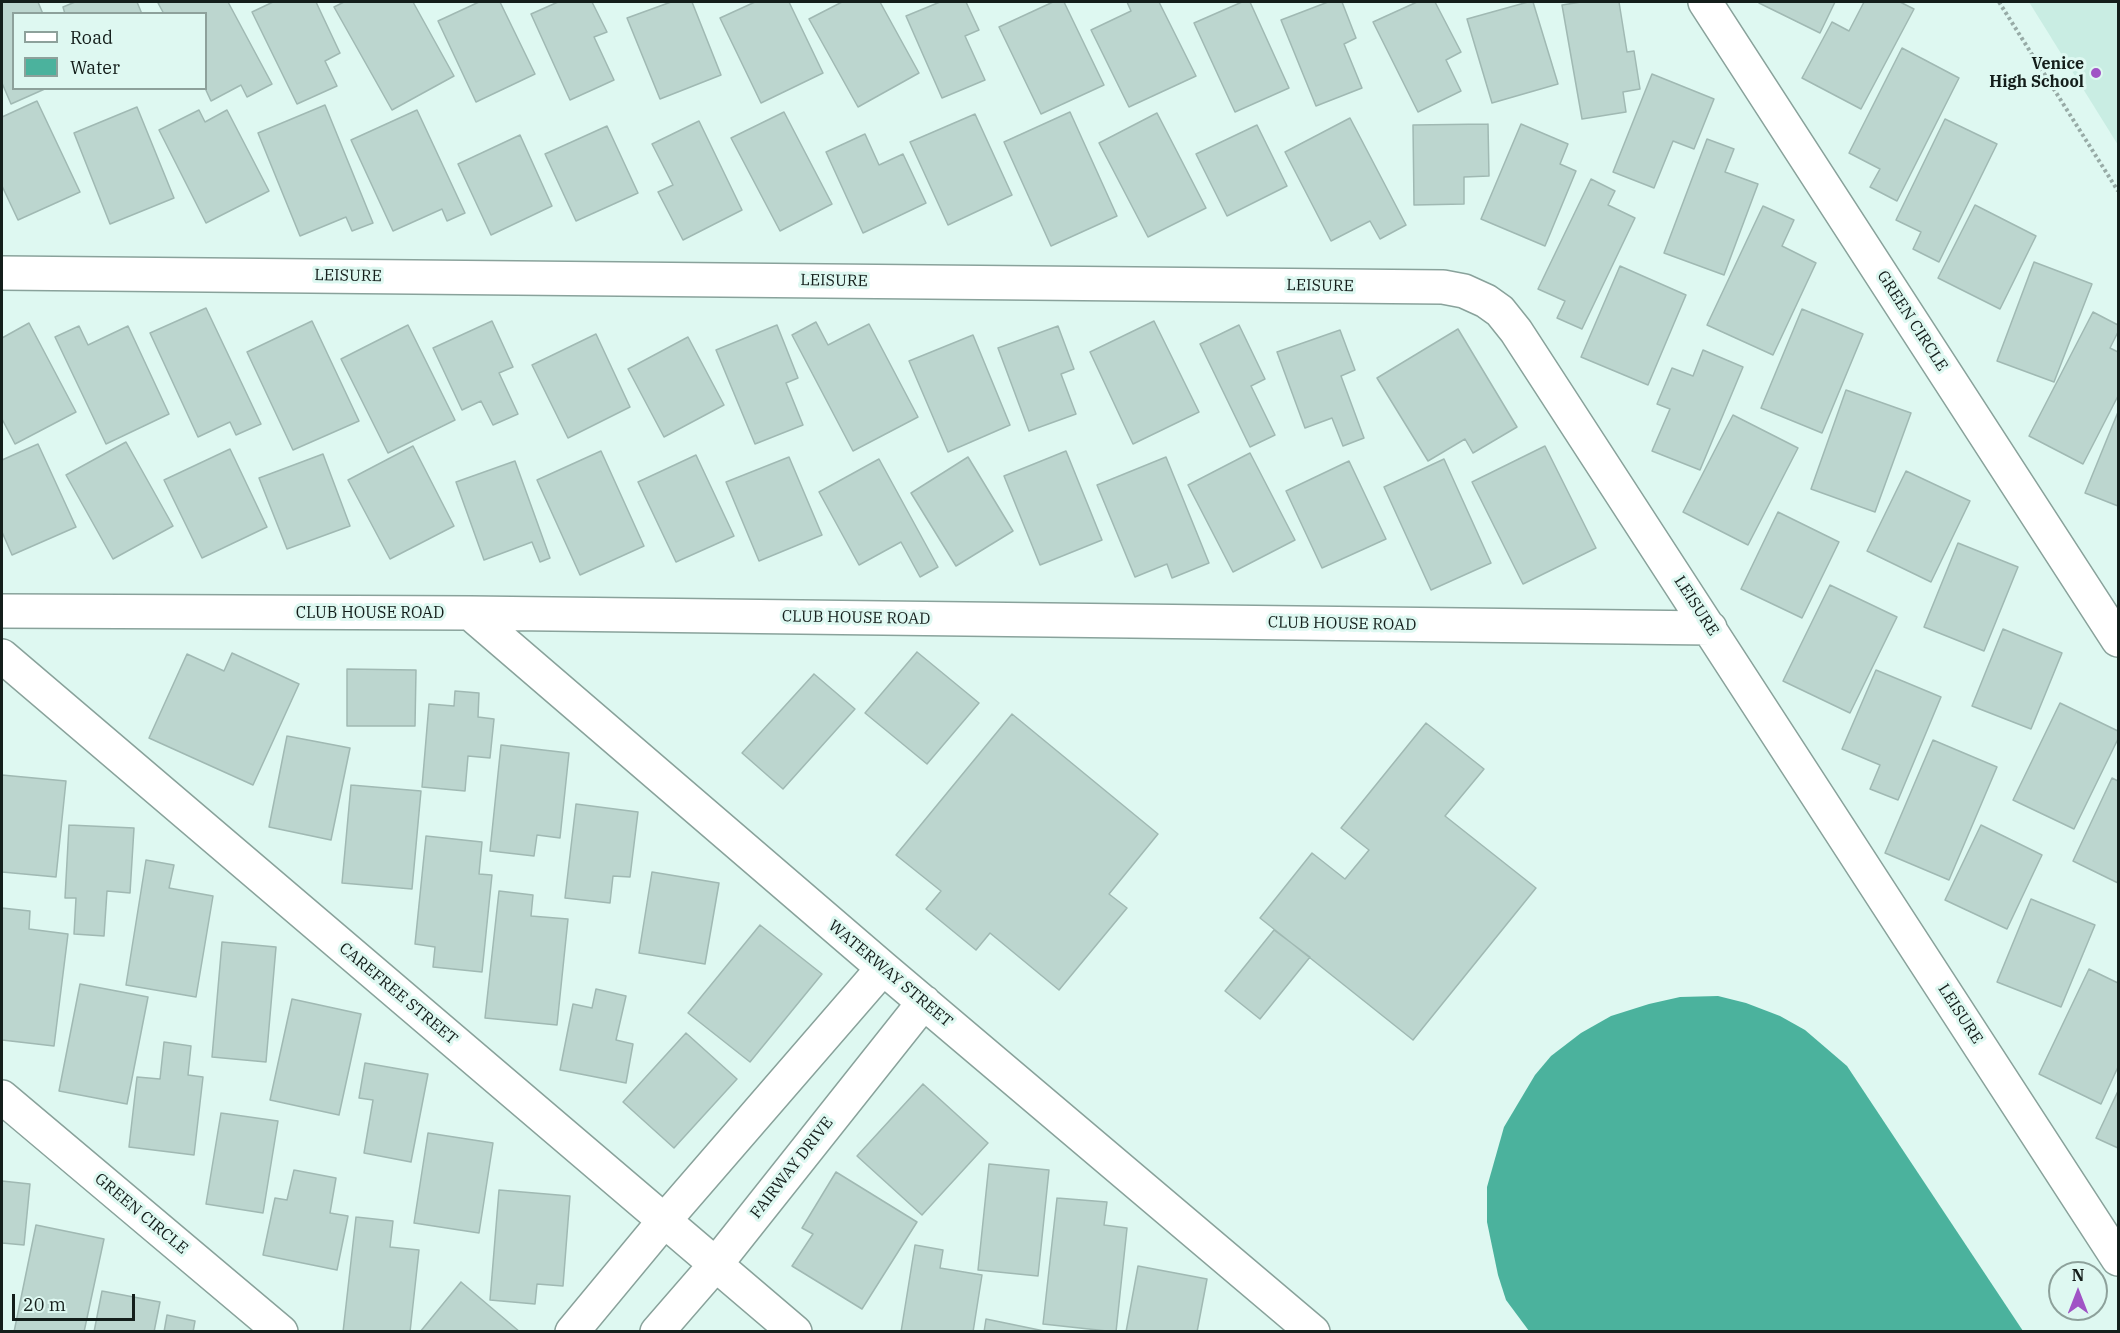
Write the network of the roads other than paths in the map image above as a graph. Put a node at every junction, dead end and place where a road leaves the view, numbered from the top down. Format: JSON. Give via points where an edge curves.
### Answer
{"nodes":[{"id":1,"x":1705,"y":2,"type":"edge"},
{"id":2,"x":2,"y":273,"type":"edge"},
{"id":3,"x":2,"y":611,"type":"edge"},
{"id":4,"x":470,"y":613,"type":"junction"},
{"id":5,"x":1710,"y":628,"type":"junction"},
{"id":6,"x":2118,"y":640,"type":"edge"},
{"id":7,"x":2,"y":656,"type":"edge"},
{"id":8,"x":883,"y":968,"type":"junction"},
{"id":9,"x":924,"y":1002,"type":"junction"},
{"id":10,"x":2,"y":1096,"type":"edge"},
{"id":11,"x":664,"y":1221,"type":"junction"},
{"id":12,"x":2118,"y":1259,"type":"edge"},
{"id":13,"x":716,"y":1264,"type":"junction"},
{"id":14,"x":280,"y":1332,"type":"edge"},
{"id":15,"x":572,"y":1332,"type":"edge"},
{"id":16,"x":657,"y":1332,"type":"edge"},
{"id":17,"x":795,"y":1332,"type":"edge"},
{"id":18,"x":1313,"y":1332,"type":"edge"}],
"edges":[{"from":1,"to":6,"type":"street","name":"GREEN CIRCLE"},
{"from":2,"to":5,"type":"street","name":"LEISURE","via":[[1443,287],[1464,291],[1500,311],[1516,331]]},
{"from":3,"to":4,"type":"street","name":"CLUB HOUSE ROAD"},
{"from":4,"to":5,"type":"street","name":"CLUB HOUSE ROAD"},
{"from":4,"to":8,"type":"street","name":"WATERWAY STREET"},
{"from":5,"to":12,"type":"street","name":"LEISURE"},
{"from":7,"to":11,"type":"street","name":"CAREFREE STREET"},
{"from":8,"to":9,"type":"street","name":"WATERWAY STREET"},
{"from":8,"to":11,"type":"street"},
{"from":9,"to":13,"type":"street","name":"FAIRWAY DRIVE"},
{"from":9,"to":18,"type":"street","name":"WATERWAY STREET"},
{"from":10,"to":14,"type":"street","name":"GREEN CIRCLE"},
{"from":11,"to":13,"type":"street","name":"CAREFREE STREET"},
{"from":11,"to":15,"type":"street"},
{"from":13,"to":16,"type":"street","name":"FAIRWAY DRIVE"},
{"from":13,"to":17,"type":"street","name":"CAREFREE STREET"}]}
